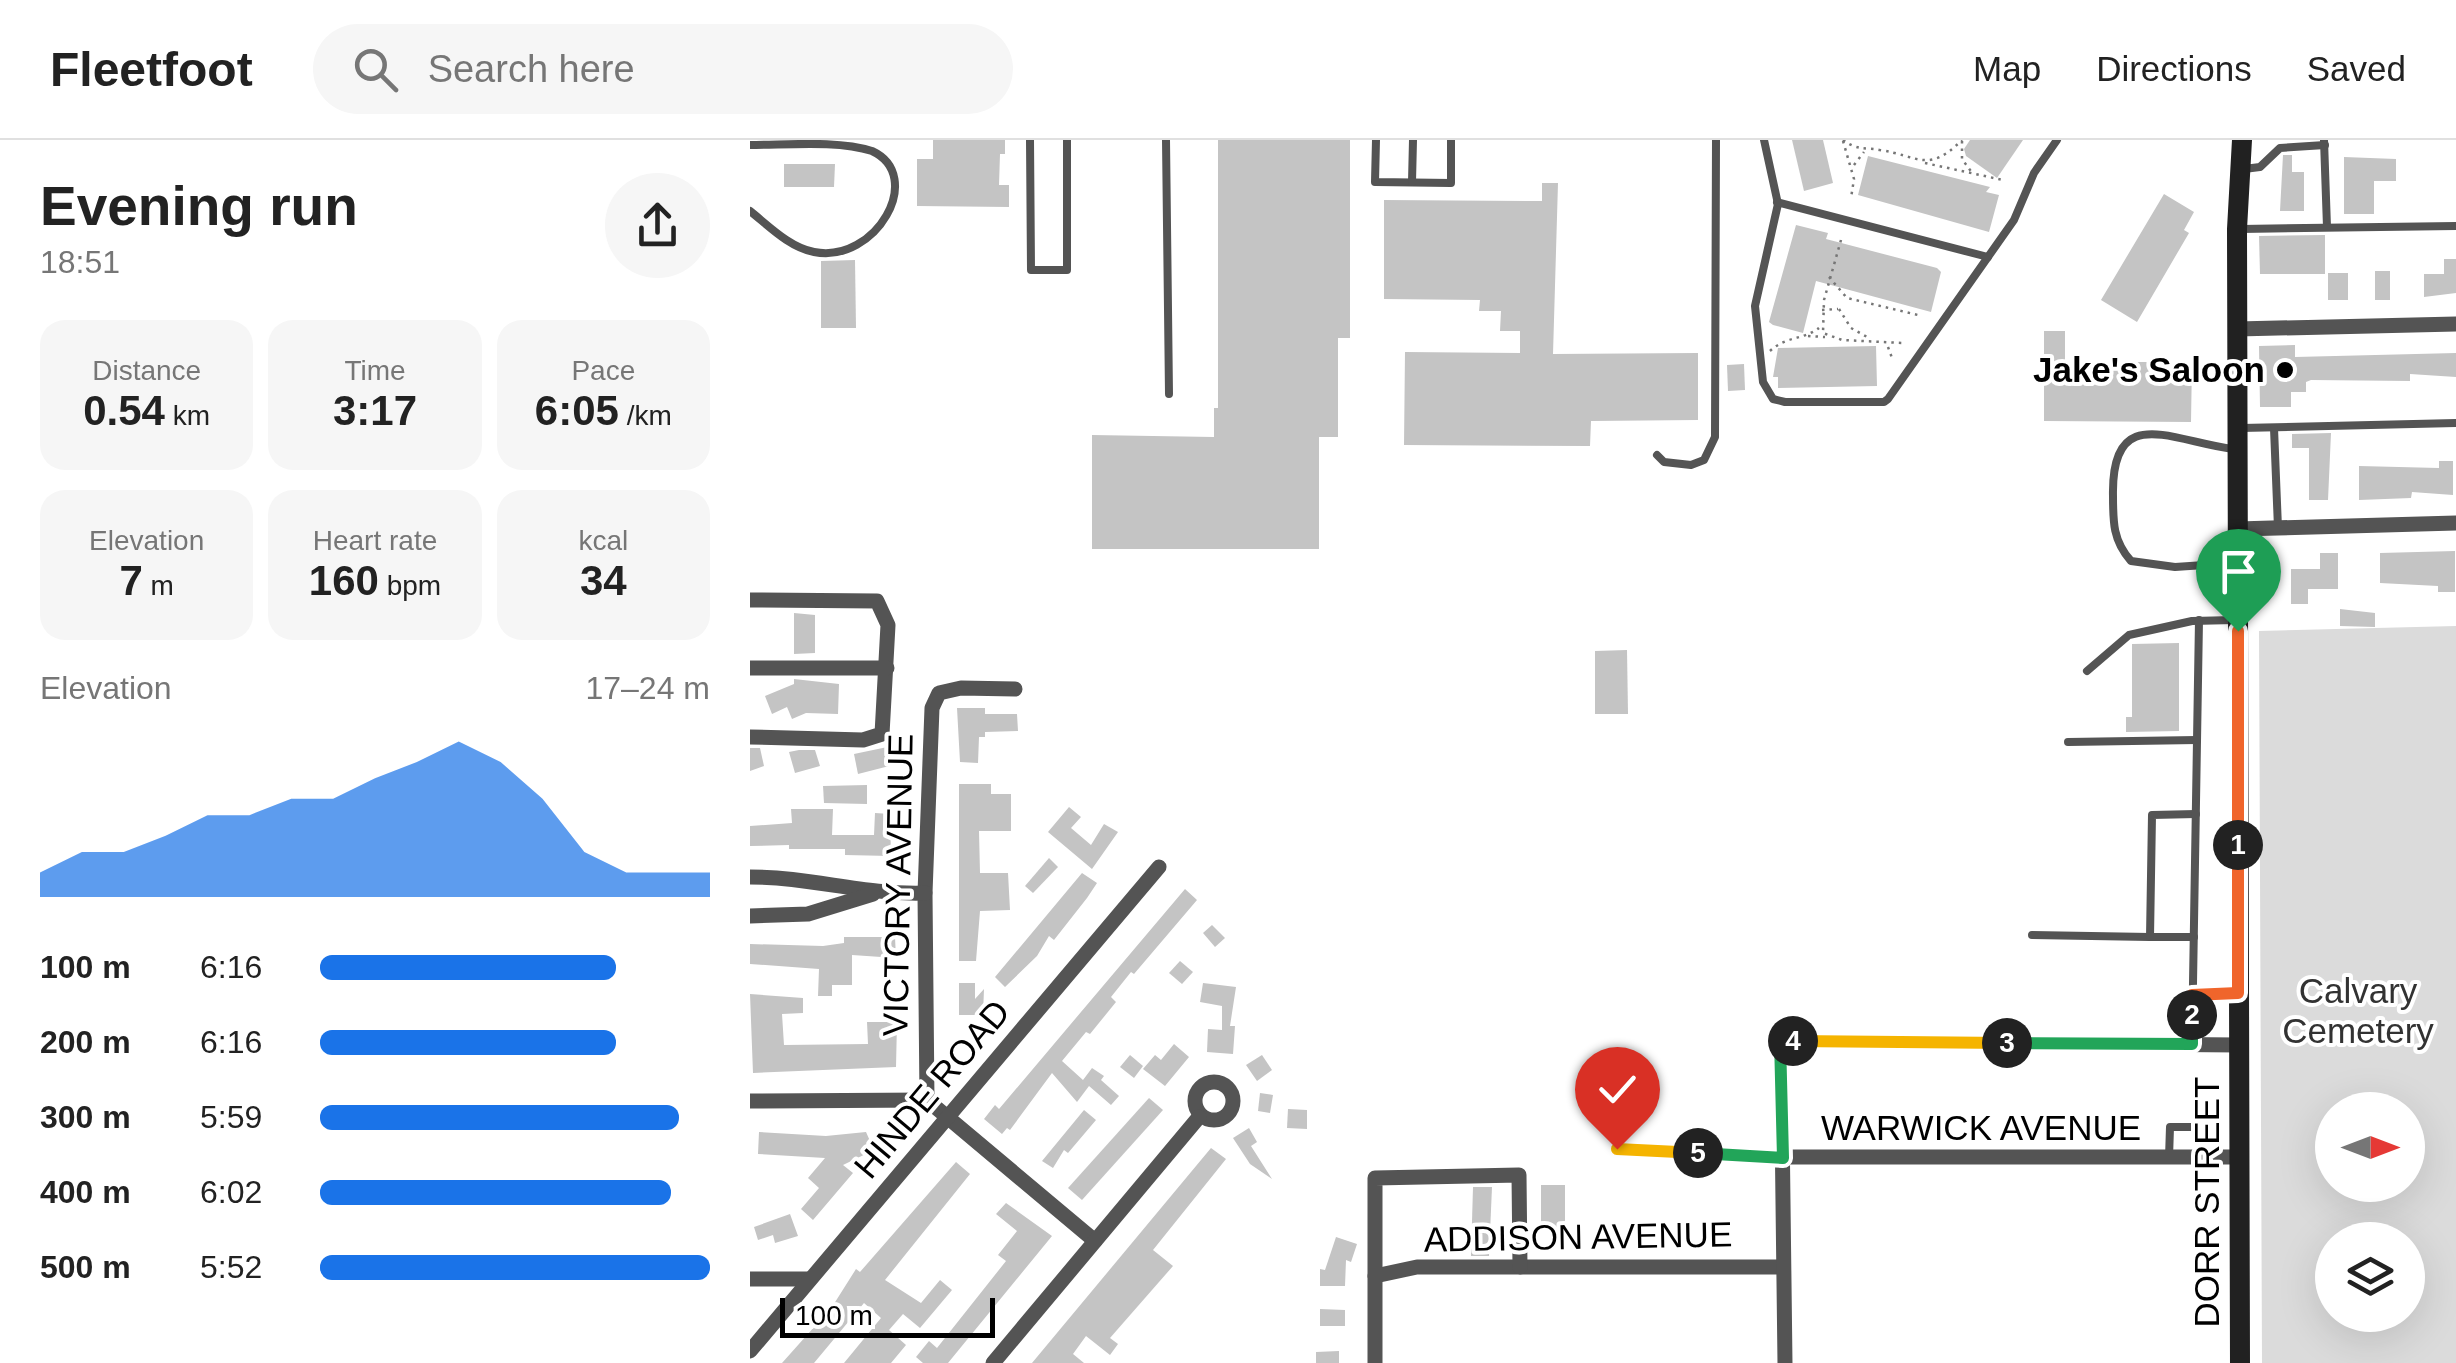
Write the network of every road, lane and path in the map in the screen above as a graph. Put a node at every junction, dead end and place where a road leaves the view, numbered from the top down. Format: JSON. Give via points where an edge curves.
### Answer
{"nodes":[{"id":1,"x":1030,"y":140,"type":"edge"},
{"id":2,"x":1067,"y":140,"type":"edge"},
{"id":3,"x":1166,"y":140,"type":"edge"},
{"id":4,"x":1376,"y":140,"type":"edge"},
{"id":5,"x":1412,"y":140,"type":"edge"},
{"id":6,"x":1451,"y":140,"type":"edge"},
{"id":7,"x":1716,"y":140,"type":"edge"},
{"id":8,"x":1764,"y":140,"type":"edge"},
{"id":9,"x":1843,"y":140,"type":"edge"},
{"id":10,"x":1962,"y":140,"type":"edge"},
{"id":11,"x":2057,"y":140,"type":"edge"},
{"id":12,"x":2242,"y":140,"type":"edge"},
{"id":13,"x":2325,"y":143,"type":"edge"},
{"id":14,"x":750,"y":145,"type":"edge"},
{"id":15,"x":1865,"y":152,"type":"junction"},
{"id":16,"x":1923,"y":162,"type":"junction"},
{"id":17,"x":1853,"y":168,"type":"junction"},
{"id":18,"x":2240,"y":169,"type":"junction"},
{"id":19,"x":1974,"y":175,"type":"junction"},
{"id":20,"x":2003,"y":180,"type":"dead end"},
{"id":21,"x":1412,"y":182,"type":"junction"},
{"id":22,"x":1851,"y":198,"type":"dead end"},
{"id":23,"x":1778,"y":202,"type":"junction"},
{"id":24,"x":750,"y":210,"type":"edge"},
{"id":25,"x":2456,"y":226,"type":"edge"},
{"id":26,"x":2327,"y":228,"type":"junction"},
{"id":27,"x":2237,"y":229,"type":"junction"},
{"id":28,"x":1840,"y":240,"type":"dead end"},
{"id":29,"x":1988,"y":257,"type":"junction"},
{"id":30,"x":1828,"y":276,"type":"junction"},
{"id":31,"x":1847,"y":298,"type":"junction"},
{"id":32,"x":1839,"y":309,"type":"junction"},
{"id":33,"x":1822,"y":310,"type":"junction"},
{"id":34,"x":1918,"y":315,"type":"dead end"},
{"id":35,"x":2456,"y":324,"type":"edge"},
{"id":36,"x":1820,"y":328,"type":"junction"},
{"id":37,"x":2237,"y":329,"type":"junction"},
{"id":38,"x":1855,"y":331,"type":"junction"},
{"id":39,"x":1808,"y":336,"type":"junction"},
{"id":40,"x":1827,"y":337,"type":"junction"},
{"id":41,"x":1872,"y":339,"type":"junction"},
{"id":42,"x":1847,"y":340,"type":"junction"},
{"id":43,"x":1902,"y":344,"type":"dead end"},
{"id":44,"x":1888,"y":346,"type":"junction"},
{"id":45,"x":1769,"y":352,"type":"dead end"},
{"id":46,"x":1892,"y":358,"type":"dead end"},
{"id":47,"x":1169,"y":394,"type":"dead end"},
{"id":48,"x":2456,"y":423,"type":"edge"},
{"id":49,"x":2274,"y":428,"type":"junction"},
{"id":50,"x":2238,"y":439,"type":"junction"},
{"id":51,"x":1657,"y":455,"type":"dead end"},
{"id":52,"x":2456,"y":523,"type":"edge"},
{"id":53,"x":2238,"y":528,"type":"junction"},
{"id":54,"x":2278,"y":528,"type":"junction"},
{"id":55,"x":2238,"y":562,"type":"junction"},
{"id":56,"x":750,"y":600,"type":"edge"},
{"id":57,"x":2200,"y":620,"type":"junction"},
{"id":58,"x":2238,"y":620,"type":"junction"},
{"id":59,"x":750,"y":668,"type":"edge"},
{"id":60,"x":887,"y":668,"type":"junction"},
{"id":61,"x":2088,"y":671,"type":"dead end"},
{"id":62,"x":1015,"y":689,"type":"dead end"},
{"id":63,"x":750,"y":737,"type":"edge"},
{"id":64,"x":2197,"y":740,"type":"junction"},
{"id":65,"x":2068,"y":742,"type":"dead end"},
{"id":66,"x":2196,"y":814,"type":"junction"},
{"id":67,"x":1160,"y":867,"type":"dead end"},
{"id":68,"x":750,"y":877,"type":"edge"},
{"id":69,"x":925,"y":893,"type":"junction"},
{"id":70,"x":872,"y":894,"type":"junction"},
{"id":71,"x":750,"y":916,"type":"edge"},
{"id":72,"x":2032,"y":936,"type":"dead end"},
{"id":73,"x":2150,"y":937,"type":"junction"},
{"id":74,"x":2194,"y":938,"type":"junction"},
{"id":75,"x":2238,"y":993,"type":"junction"},
{"id":76,"x":2192,"y":995,"type":"junction"},
{"id":77,"x":2192,"y":1044,"type":"junction"},
{"id":78,"x":2238,"y":1045,"type":"junction"},
{"id":79,"x":927,"y":1100,"type":"junction"},
{"id":80,"x":750,"y":1102,"type":"edge"},
{"id":81,"x":948,"y":1117,"type":"junction"},
{"id":82,"x":1199,"y":1118,"type":"dead end"},
{"id":83,"x":2203,"y":1126,"type":"dead end"},
{"id":84,"x":1617,"y":1149,"type":"dead end"},
{"id":85,"x":1783,"y":1158,"type":"junction"},
{"id":86,"x":2169,"y":1158,"type":"junction"},
{"id":87,"x":2239,"y":1158,"type":"junction"},
{"id":88,"x":1095,"y":1242,"type":"junction"},
{"id":89,"x":1784,"y":1267,"type":"junction"},
{"id":90,"x":1520,"y":1268,"type":"junction"},
{"id":91,"x":1375,"y":1276,"type":"junction"},
{"id":92,"x":750,"y":1279,"type":"edge"},
{"id":93,"x":810,"y":1279,"type":"junction"},
{"id":94,"x":750,"y":1351,"type":"edge"},
{"id":95,"x":992,"y":1363,"type":"edge"},
{"id":96,"x":1375,"y":1363,"type":"edge"},
{"id":97,"x":1785,"y":1363,"type":"edge"},
{"id":98,"x":2240,"y":1363,"type":"edge"}],
"edges":[{"from":1,"to":2,"type":"lane","via":[[1031,270],[1067,270]]},
{"from":3,"to":47,"type":"lane"},
{"from":4,"to":21,"type":"lane","via":[[1375,182]]},
{"from":5,"to":21,"type":"lane"},
{"from":6,"to":21,"type":"lane","via":[[1450,183]]},
{"from":7,"to":51,"type":"lane","via":[[1715,437],[1704,460],[1691,465]]},
{"from":8,"to":23,"type":"lane"},
{"from":9,"to":15,"type":"path"},
{"from":9,"to":17,"type":"path"},
{"from":10,"to":16,"type":"path"},
{"from":10,"to":19,"type":"path","via":[[1962,158]]},
{"from":11,"to":29,"type":"lane"},
{"from":12,"to":18,"type":"main road","name":"DORR STREET"},
{"from":13,"to":18,"type":"lane","via":[[2280,148],[2260,166]]},
{"from":13,"to":26,"type":"lane"},
{"from":14,"to":24,"type":"lane","via":[[876,152],[888,167],[894,200],[881,228],[829,252],[793,244]]},
{"from":15,"to":16,"type":"path"},
{"from":15,"to":17,"type":"path"},
{"from":16,"to":19,"type":"path"},
{"from":17,"to":22,"type":"path"},
{"from":18,"to":27,"type":"main road","name":"DORR STREET"},
{"from":19,"to":20,"type":"path"},
{"from":23,"to":29,"type":"lane"},
{"from":23,"to":29,"type":"lane","via":[[1755,306],[1763,382],[1773,399],[1884,402]]},
{"from":25,"to":26,"type":"lane"},
{"from":26,"to":27,"type":"lane"},
{"from":27,"to":37,"type":"main road","name":"DORR STREET"},
{"from":28,"to":30,"type":"path"},
{"from":30,"to":31,"type":"path"},
{"from":30,"to":33,"type":"path"},
{"from":31,"to":32,"type":"path"},
{"from":31,"to":34,"type":"path"},
{"from":32,"to":33,"type":"path"},
{"from":32,"to":38,"type":"path"},
{"from":33,"to":36,"type":"path"},
{"from":35,"to":37,"type":"street"},
{"from":36,"to":39,"type":"path"},
{"from":36,"to":40,"type":"path"},
{"from":37,"to":50,"type":"main road","name":"DORR STREET"},
{"from":38,"to":41,"type":"path"},
{"from":38,"to":42,"type":"path"},
{"from":39,"to":40,"type":"path"},
{"from":39,"to":45,"type":"path","via":[[1786,337]]},
{"from":40,"to":42,"type":"path"},
{"from":41,"to":42,"type":"path"},
{"from":41,"to":44,"type":"path"},
{"from":43,"to":44,"type":"path"},
{"from":44,"to":46,"type":"path"},
{"from":48,"to":49,"type":"lane"},
{"from":49,"to":50,"type":"lane"},
{"from":49,"to":54,"type":"lane"},
{"from":50,"to":53,"type":"main road","name":"DORR STREET"},
{"from":50,"to":55,"type":"lane","via":[[2142,433],[2124,440],[2114,455],[2113,490],[2117,546],[2130,561],[2176,568]]},
{"from":52,"to":54,"type":"street"},
{"from":53,"to":54,"type":"street"},
{"from":53,"to":55,"type":"main road","name":"DORR STREET"},
{"from":55,"to":58,"type":"main road","name":"DORR STREET"},
{"from":56,"to":60,"type":"street","via":[[877,601],[888,625]]},
{"from":57,"to":58,"type":"lane"},
{"from":57,"to":61,"type":"lane","via":[[2129,635]]},
{"from":57,"to":64,"type":"lane"},
{"from":58,"to":75,"type":"main road","name":"DORR STREET"},
{"from":59,"to":60,"type":"street"},
{"from":60,"to":63,"type":"street","via":[[885,727],[875,738]]},
{"from":62,"to":69,"type":"street","name":"VICTORY AVENUE","via":[[939,693],[928,726]]},
{"from":64,"to":65,"type":"lane"},
{"from":64,"to":66,"type":"lane"},
{"from":66,"to":73,"type":"lane","via":[[2152,815]]},
{"from":66,"to":74,"type":"lane"},
{"from":67,"to":81,"type":"street","name":"HINDE ROAD"},
{"from":68,"to":70,"type":"street","via":[[818,880]]},
{"from":69,"to":70,"type":"street"},
{"from":69,"to":79,"type":"street","name":"VICTORY AVENUE"},
{"from":70,"to":71,"type":"street","via":[[808,914]]},
{"from":72,"to":73,"type":"lane"},
{"from":73,"to":74,"type":"lane"},
{"from":74,"to":76,"type":"lane"},
{"from":75,"to":76,"type":"lane"},
{"from":75,"to":78,"type":"main road","name":"DORR STREET"},
{"from":76,"to":77,"type":"lane"},
{"from":77,"to":78,"type":"street"},
{"from":77,"to":85,"type":"street","via":[[1780,1040]]},
{"from":78,"to":87,"type":"main road","name":"DORR STREET"},
{"from":79,"to":80,"type":"street"},
{"from":79,"to":81,"type":"street"},
{"from":81,"to":88,"type":"street"},
{"from":81,"to":93,"type":"street","name":"HINDE ROAD"},
{"from":82,"to":88,"type":"street"},
{"from":83,"to":86,"type":"lane","via":[[2170,1127]]},
{"from":84,"to":85,"type":"lane"},
{"from":85,"to":86,"type":"street","name":"WARWICK AVENUE"},
{"from":85,"to":89,"type":"street"},
{"from":86,"to":87,"type":"street","name":"WARWICK AVENUE"},
{"from":87,"to":98,"type":"main road","name":"DORR STREET"},
{"from":88,"to":95,"type":"street"},
{"from":89,"to":90,"type":"street","name":"ADDISON AVENUE"},
{"from":89,"to":97,"type":"street"},
{"from":90,"to":91,"type":"street","name":"ADDISON AVENUE","via":[[1416,1268]]},
{"from":90,"to":91,"type":"street","via":[[1519,1175],[1375,1178]]},
{"from":91,"to":96,"type":"street"},
{"from":92,"to":93,"type":"street"},
{"from":93,"to":94,"type":"street","name":"HINDE ROAD"}]}
